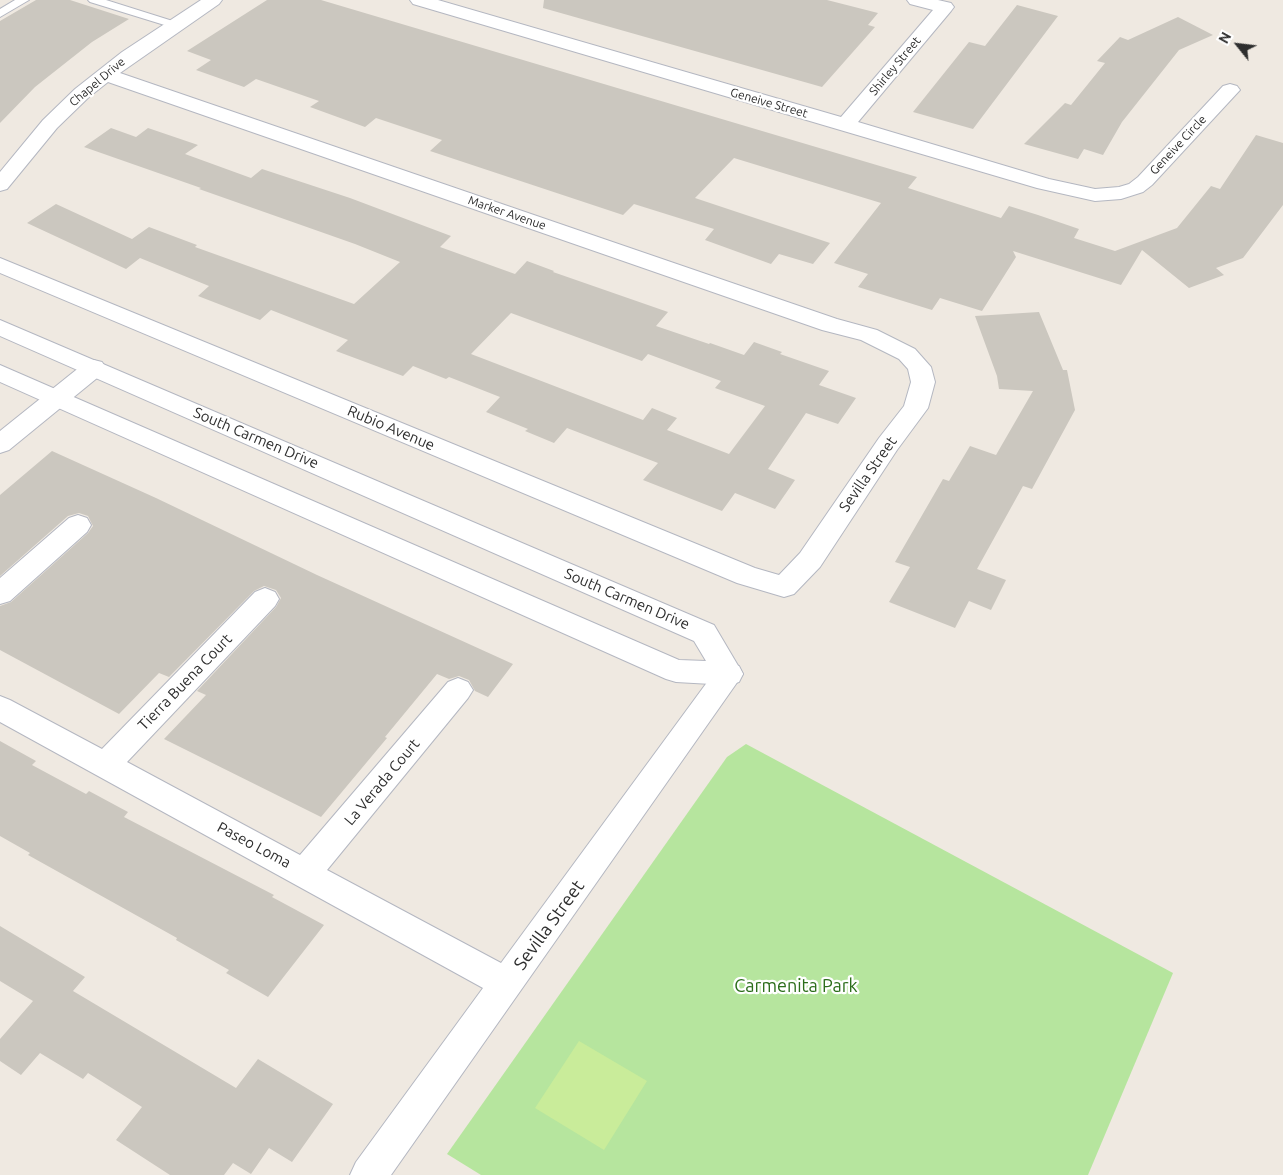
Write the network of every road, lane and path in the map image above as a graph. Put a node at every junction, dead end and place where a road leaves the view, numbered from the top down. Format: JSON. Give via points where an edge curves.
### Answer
{"nodes":[{"id":1,"x":23,"y":0,"type":"edge"},
{"id":2,"x":94,"y":0,"type":"edge"},
{"id":3,"x":213,"y":0,"type":"edge"},
{"id":4,"x":419,"y":0,"type":"edge"},
{"id":5,"x":916,"y":0,"type":"edge"},
{"id":6,"x":0,"y":14,"type":"edge"},
{"id":7,"x":175,"y":25,"type":"junction"},
{"id":8,"x":105,"y":74,"type":"junction"},
{"id":9,"x":1230,"y":90,"type":"dead end"},
{"id":10,"x":845,"y":125,"type":"junction"},
{"id":11,"x":0,"y":185,"type":"edge"},
{"id":12,"x":1121,"y":193,"type":"joint"},
{"id":13,"x":0,"y":265,"type":"edge"},
{"id":14,"x":0,"y":328,"type":"edge"},
{"id":15,"x":907,"y":354,"type":"joint"},
{"id":16,"x":94,"y":368,"type":"junction"},
{"id":17,"x":0,"y":373,"type":"edge"},
{"id":18,"x":56,"y":399,"type":"junction"},
{"id":19,"x":0,"y":444,"type":"edge"},
{"id":20,"x":78,"y":525,"type":"dead end"},
{"id":21,"x":784,"y":587,"type":"joint"},
{"id":22,"x":0,"y":594,"type":"edge"},
{"id":23,"x":265,"y":599,"type":"dead end"},
{"id":24,"x":729,"y":674,"type":"junction"},
{"id":25,"x":458,"y":690,"type":"dead end"},
{"id":26,"x":0,"y":708,"type":"edge"},
{"id":27,"x":105,"y":765,"type":"junction"},
{"id":28,"x":306,"y":874,"type":"junction"},
{"id":29,"x":507,"y":984,"type":"junction"},
{"id":30,"x":369,"y":1175,"type":"edge"}],
"edges":[{"from":1,"to":6,"type":"lane"},
{"from":2,"to":7,"type":"lane"},
{"from":3,"to":7,"type":"street","name":"Chapel Drive"},
{"from":4,"to":10,"type":"street","name":"Geneive Street"},
{"from":5,"to":10,"type":"street","name":"Shirley Street","via":[[945,7]]},
{"from":7,"to":8,"type":"street","name":"Chapel Drive"},
{"from":8,"to":11,"type":"street","name":"Chapel Drive","via":[[50,124]]},
{"from":8,"to":15,"type":"street","name":"Marker Avenue","via":[[830,325],[868,335]]},
{"from":9,"to":12,"type":"street","name":"Geneive Circle","via":[[1145,181]]},
{"from":10,"to":12,"type":"street","name":"Geneive Street","via":[[1044,184],[1095,195]]},
{"from":13,"to":21,"type":"street","name":"Rubio Avenue","via":[[738,573]]},
{"from":14,"to":16,"type":"street","name":"South Carmen Drive"},
{"from":15,"to":21,"type":"street","name":"Sevilla Street","via":[[919,367],[923,382],[916,408],[810,560]]},
{"from":16,"to":18,"type":"street"},
{"from":16,"to":24,"type":"street","name":"South Carmen Drive","via":[[704,633]]},
{"from":17,"to":18,"type":"street"},
{"from":18,"to":19,"type":"street"},
{"from":18,"to":24,"type":"street","via":[[676,671]]},
{"from":20,"to":22,"type":"street"},
{"from":23,"to":27,"type":"street","name":"Tierra Buena Court"},
{"from":24,"to":29,"type":"street","name":"Sevilla Street"},
{"from":25,"to":28,"type":"street","name":"La Verada Court"},
{"from":26,"to":27,"type":"street","name":"Paseo Loma"},
{"from":27,"to":28,"type":"street","name":"Paseo Loma"},
{"from":28,"to":29,"type":"street","name":"Paseo Loma"},
{"from":29,"to":30,"type":"street","name":"Sevilla Street"}]}
